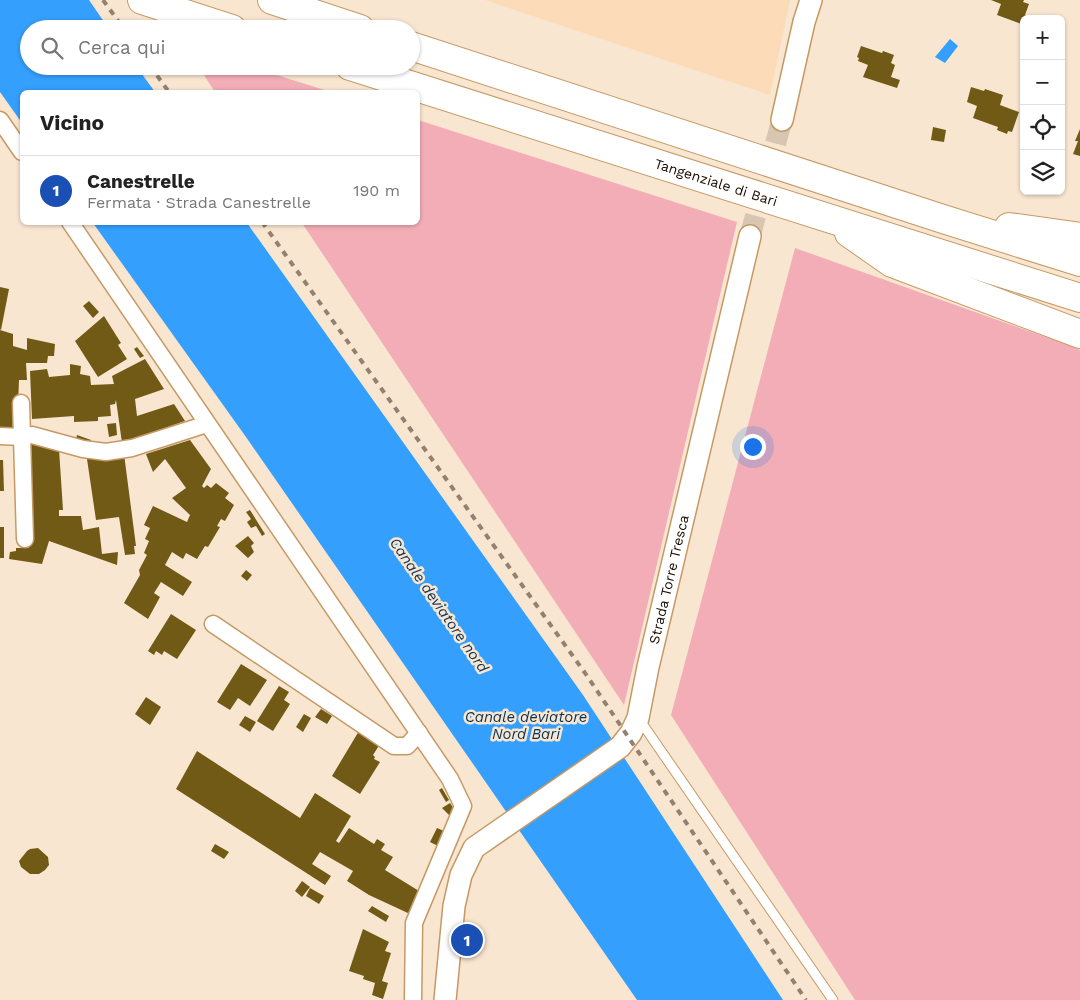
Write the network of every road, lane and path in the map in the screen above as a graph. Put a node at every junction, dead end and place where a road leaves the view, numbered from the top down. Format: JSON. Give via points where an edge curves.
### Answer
{"nodes":[{"id":1,"x":272,"y":0,"type":"edge"},
{"id":2,"x":811,"y":0,"type":"edge"},
{"id":3,"x":146,"y":1,"type":"edge"},
{"id":4,"x":204,"y":20,"type":"edge"},
{"id":5,"x":333,"y":20,"type":"edge"},
{"id":6,"x":420,"y":49,"type":"edge"},
{"id":7,"x":378,"y":75,"type":"edge"},
{"id":8,"x":0,"y":120,"type":"edge"},
{"id":9,"x":782,"y":120,"type":"tunnel mouth"},
{"id":10,"x":20,"y":149,"type":"edge"},
{"id":11,"x":828,"y":218,"type":"junction"},
{"id":12,"x":943,"y":219,"type":"junction"},
{"id":13,"x":72,"y":225,"type":"edge"},
{"id":14,"x":750,"y":236,"type":"tunnel mouth"},
{"id":15,"x":1080,"y":238,"type":"edge"},
{"id":16,"x":1080,"y":262,"type":"edge"},
{"id":17,"x":1080,"y":298,"type":"edge"},
{"id":18,"x":1080,"y":334,"type":"edge"},
{"id":19,"x":21,"y":403,"type":"dead end"},
{"id":20,"x":207,"y":424,"type":"junction"},
{"id":21,"x":0,"y":436,"type":"edge"},
{"id":22,"x":21,"y":437,"type":"junction"},
{"id":23,"x":25,"y":539,"type":"dead end"},
{"id":24,"x":213,"y":624,"type":"dead end"},
{"id":25,"x":638,"y":718,"type":"junction"},
{"id":26,"x":419,"y":733,"type":"junction"},
{"id":27,"x":412,"y":1000,"type":"edge"},
{"id":28,"x":446,"y":1000,"type":"edge"},
{"id":29,"x":833,"y":1000,"type":"edge"}],
"edges":[{"from":1,"to":5,"type":"highway"},
{"from":2,"to":9,"type":"street"},
{"from":3,"to":4,"type":"highway"},
{"from":6,"to":12,"type":"highway"},
{"from":7,"to":11,"type":"highway","name":"Tangenziale di Bari"},
{"from":8,"to":10,"type":"street"},
{"from":11,"to":17,"type":"highway","name":"Tangenziale di Bari"},
{"from":11,"to":18,"type":"highway","via":[[892,264]]},
{"from":12,"to":15,"type":"highway"},
{"from":12,"to":16,"type":"highway"},
{"from":13,"to":20,"type":"street"},
{"from":14,"to":25,"type":"street","name":"Strada Torre Tresca"},
{"from":19,"to":22,"type":"street"},
{"from":20,"to":22,"type":"street","via":[[132,448],[106,452],[32,435]]},
{"from":20,"to":26,"type":"street"},
{"from":21,"to":22,"type":"street"},
{"from":22,"to":23,"type":"street"},
{"from":24,"to":26,"type":"street","via":[[394,746],[406,746]]},
{"from":25,"to":28,"type":"street","name":"Strada Torre Tresca","via":[[620,747],[474,848],[461,875],[454,906]]},
{"from":25,"to":29,"type":"lane"},
{"from":26,"to":27,"type":"street","via":[[450,779],[463,806],[414,923]]}]}
